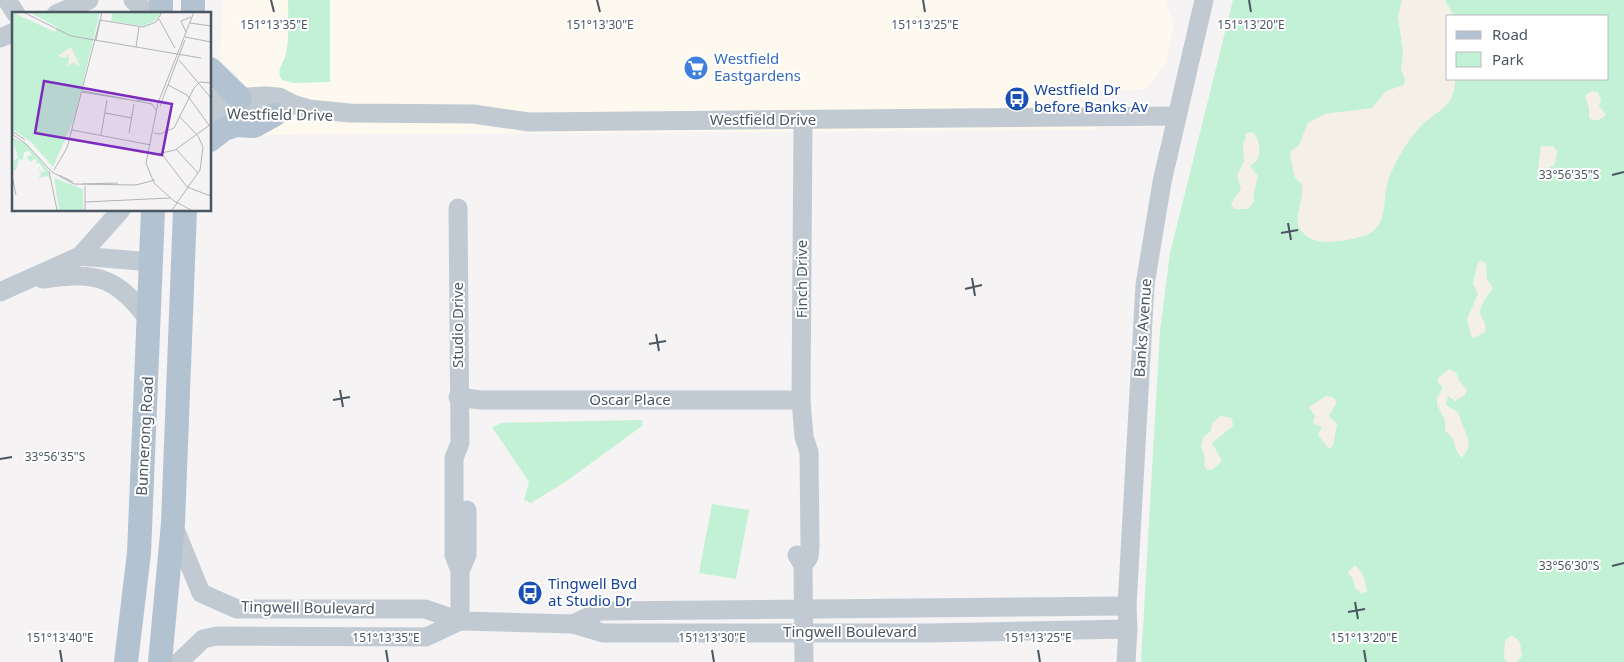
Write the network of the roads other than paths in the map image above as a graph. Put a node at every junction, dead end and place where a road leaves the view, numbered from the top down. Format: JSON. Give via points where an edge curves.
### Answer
{"nodes":[{"id":1,"x":8,"y":0,"type":"edge"},
{"id":2,"x":89,"y":0,"type":"edge"},
{"id":3,"x":132,"y":0,"type":"edge"},
{"id":4,"x":1204,"y":0,"type":"edge"},
{"id":5,"x":15,"y":12,"type":"edge"},
{"id":6,"x":61,"y":12,"type":"edge"},
{"id":7,"x":147,"y":12,"type":"edge"},
{"id":8,"x":12,"y":33,"type":"edge"},
{"id":9,"x":0,"y":38,"type":"edge"},
{"id":10,"x":211,"y":70,"type":"edge"},
{"id":11,"x":240,"y":98,"type":"junction"},
{"id":12,"x":211,"y":99,"type":"edge"},
{"id":13,"x":211,"y":113,"type":"edge"},
{"id":14,"x":350,"y":113,"type":"junction"},
{"id":15,"x":274,"y":115,"type":"junction"},
{"id":16,"x":1177,"y":116,"type":"junction"},
{"id":17,"x":803,"y":121,"type":"junction"},
{"id":18,"x":211,"y":139,"type":"edge"},
{"id":19,"x":458,"y":208,"type":"dead end"},
{"id":20,"x":120,"y":211,"type":"edge"},
{"id":21,"x":153,"y":211,"type":"edge"},
{"id":22,"x":185,"y":211,"type":"edge"},
{"id":23,"x":80,"y":256,"type":"junction"},
{"id":24,"x":152,"y":262,"type":"junction"},
{"id":25,"x":22,"y":282,"type":"junction"},
{"id":26,"x":0,"y":292,"type":"edge"},
{"id":27,"x":150,"y":322,"type":"junction"},
{"id":28,"x":458,"y":397,"type":"junction"},
{"id":29,"x":801,"y":400,"type":"junction"},
{"id":30,"x":173,"y":523,"type":"junction"},
{"id":31,"x":1127,"y":606,"type":"junction"},
{"id":32,"x":804,"y":609,"type":"junction"},
{"id":33,"x":460,"y":621,"type":"junction"},
{"id":34,"x":573,"y":624,"type":"junction"},
{"id":35,"x":1128,"y":629,"type":"junction"},
{"id":36,"x":805,"y":632,"type":"junction"},
{"id":37,"x":126,"y":662,"type":"edge"},
{"id":38,"x":160,"y":662,"type":"edge"},
{"id":39,"x":179,"y":662,"type":"edge"},
{"id":40,"x":804,"y":662,"type":"edge"},
{"id":41,"x":1126,"y":662,"type":"edge"}],
"edges":[{"from":1,"to":5,"type":"street"},
{"from":2,"to":6,"type":"street"},
{"from":3,"to":7,"type":"street"},
{"from":4,"to":16,"type":"street","name":"Banks Avenue"},
{"from":8,"to":9,"type":"street"},
{"from":10,"to":11,"type":"main road"},
{"from":11,"to":12,"type":"street","name":"Westfield Drive"},
{"from":11,"to":14,"type":"street","name":"Westfield Drive","via":[[280,97],[302,107]]},
{"from":13,"to":15,"type":"street","name":"Westfield Drive"},
{"from":14,"to":15,"type":"street","name":"Westfield Drive","via":[[319,118]]},
{"from":14,"to":17,"type":"street","name":"Westfield Drive","via":[[473,114],[530,122]]},
{"from":15,"to":18,"type":"main road","via":[[254,126],[236,125],[224,129]]},
{"from":16,"to":17,"type":"street","name":"Westfield Drive"},
{"from":16,"to":31,"type":"street","name":"Banks Avenue","via":[[1152,234],[1145,286]]},
{"from":17,"to":29,"type":"street","name":"Finch Drive"},
{"from":19,"to":28,"type":"street","name":"Studio Drive"},
{"from":20,"to":23,"type":"street"},
{"from":21,"to":24,"type":"main road","name":"Bunnerong Road"},
{"from":22,"to":30,"type":"main road","name":"Bunnerong Road"},
{"from":23,"to":24,"type":"street"},
{"from":23,"to":25,"type":"street"},
{"from":24,"to":27,"type":"main road","name":"Bunnerong Road"},
{"from":25,"to":26,"type":"street"},
{"from":25,"to":27,"type":"street","via":[[79,275],[102,278],[136,302]]},
{"from":27,"to":37,"type":"main road","name":"Bunnerong Road","via":[[139,553]]},
{"from":28,"to":29,"type":"street","name":"Oscar Place","via":[[481,400]]},
{"from":28,"to":33,"type":"street","name":"Studio Drive","via":[[460,443],[466,458],[467,555],[460,571]]},
{"from":29,"to":32,"type":"street","name":"Finch Drive","via":[[804,437],[809,452],[810,545],[809,557],[803,565]]},
{"from":30,"to":33,"type":"street","name":"Tingwell Boulevard","via":[[201,593],[237,609],[425,609]]},
{"from":30,"to":38,"type":"main road","name":"Bunnerong Road"},
{"from":31,"to":32,"type":"street","name":"Tingwell Boulevard"},
{"from":31,"to":35,"type":"street","name":"Banks Avenue"},
{"from":32,"to":34,"type":"street","name":"Tingwell Boulevard","via":[[600,612]]},
{"from":32,"to":36,"type":"street","name":"Finch Drive"},
{"from":33,"to":34,"type":"street","name":"Tingwell Boulevard"},
{"from":33,"to":39,"type":"street","name":"Tingwell Boulevard","via":[[426,637],[217,636],[203,639]]},
{"from":34,"to":36,"type":"street","name":"Tingwell Boulevard","via":[[603,634]]},
{"from":35,"to":36,"type":"street","name":"Tingwell Boulevard"},
{"from":35,"to":41,"type":"street","name":"Banks Avenue"},
{"from":36,"to":40,"type":"street","name":"Finch Drive"}]}
